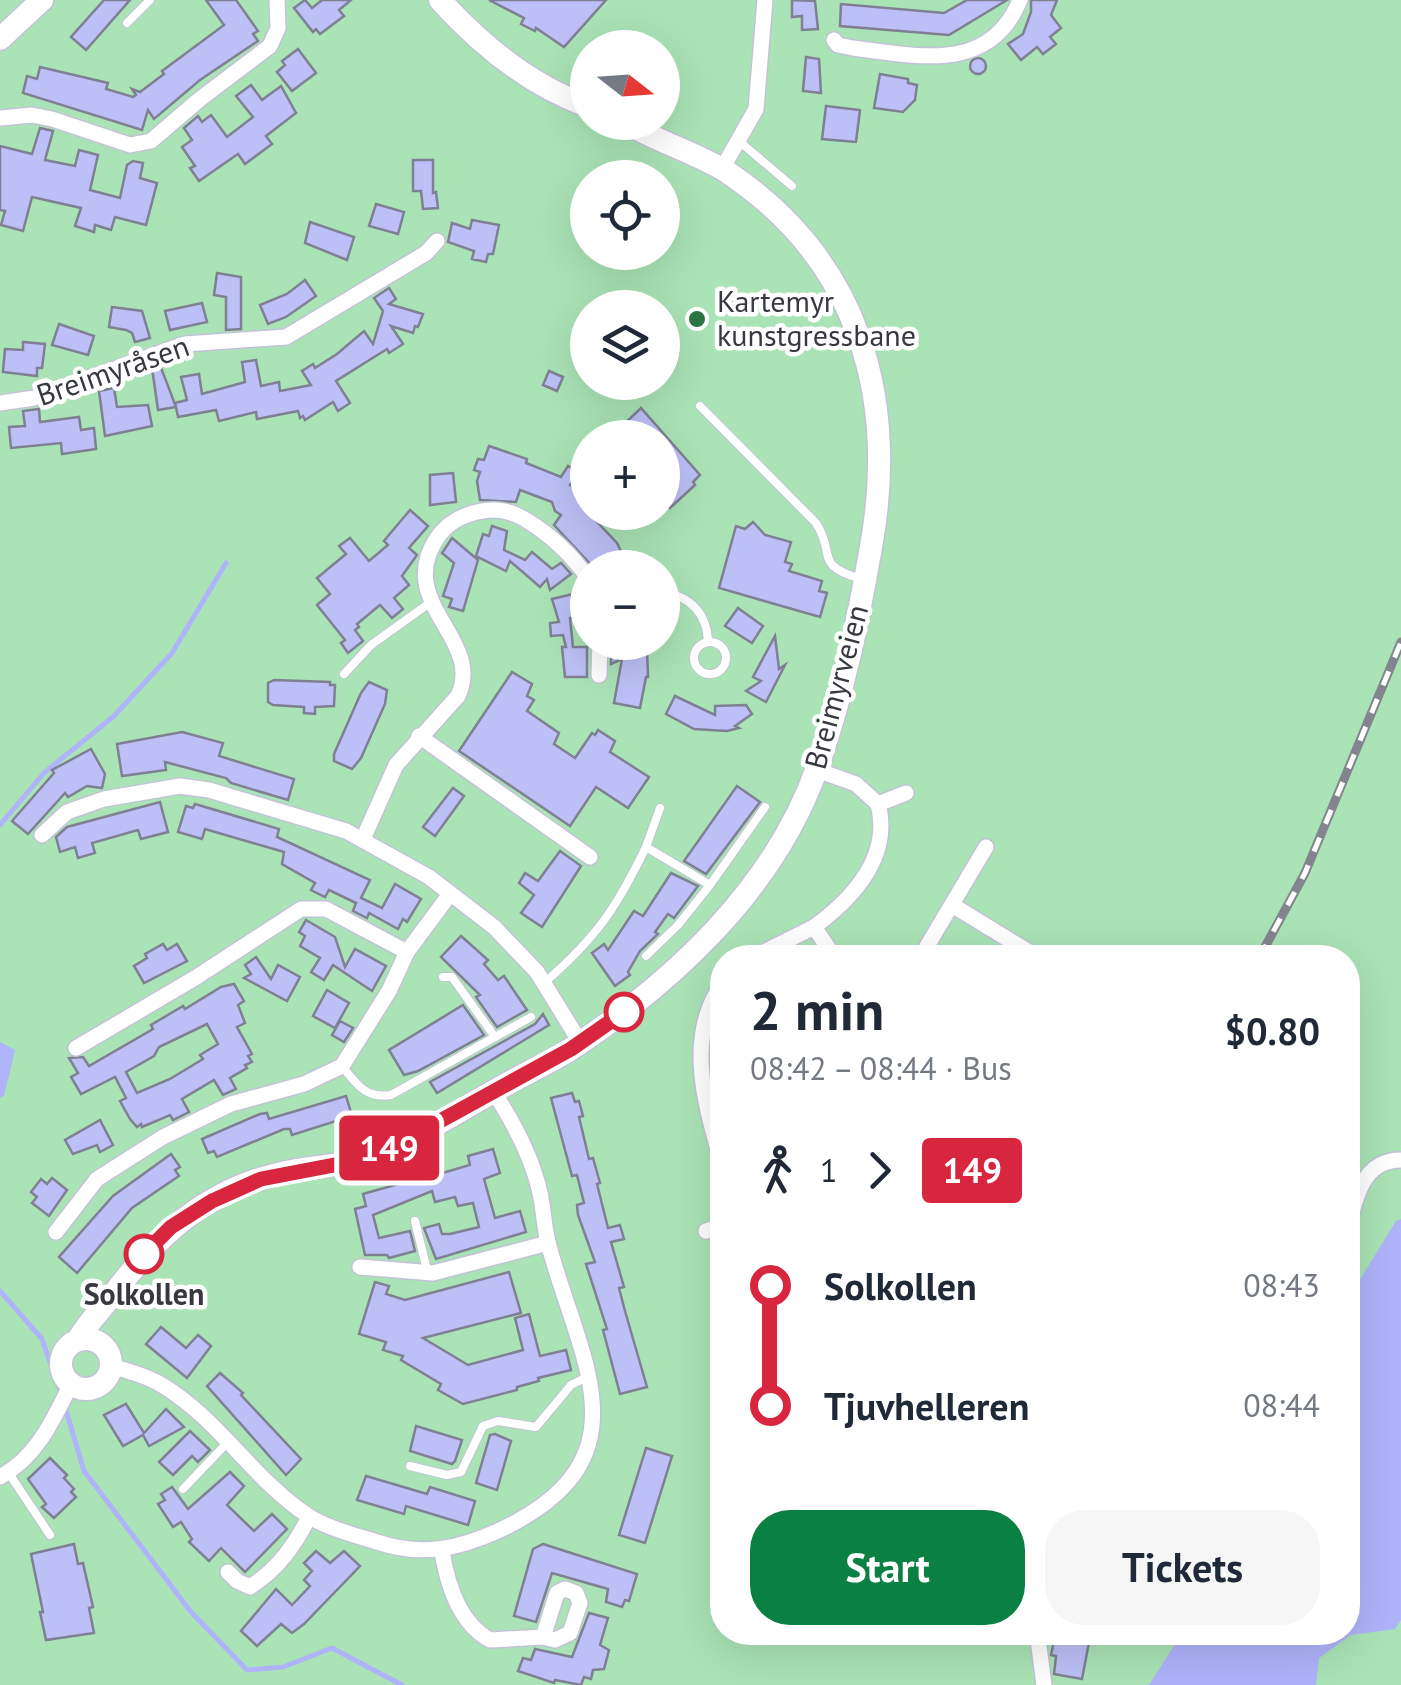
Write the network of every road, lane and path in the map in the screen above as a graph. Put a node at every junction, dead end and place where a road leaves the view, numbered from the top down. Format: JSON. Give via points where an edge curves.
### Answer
{"nodes":[{"id":1,"x":42,"y":0,"type":"edge"},
{"id":2,"x":150,"y":0,"type":"edge"},
{"id":3,"x":277,"y":0,"type":"edge"},
{"id":4,"x":440,"y":0,"type":"edge"},
{"id":5,"x":765,"y":0,"type":"edge"},
{"id":6,"x":1020,"y":0,"type":"edge"},
{"id":7,"x":128,"y":23,"type":"dead end"},
{"id":8,"x":0,"y":39,"type":"edge"},
{"id":9,"x":834,"y":40,"type":"dead end"},
{"id":10,"x":570,"y":100,"type":"edge"},
{"id":11,"x":0,"y":118,"type":"edge"},
{"id":12,"x":663,"y":140,"type":"edge"},
{"id":13,"x":740,"y":142,"type":"junction"},
{"id":14,"x":722,"y":169,"type":"junction"},
{"id":15,"x":792,"y":186,"type":"dead end"},
{"id":16,"x":437,"y":241,"type":"dead end"},
{"id":17,"x":0,"y":403,"type":"edge"},
{"id":18,"x":700,"y":406,"type":"dead end"},
{"id":19,"x":570,"y":556,"type":"edge"},
{"id":20,"x":865,"y":581,"type":"junction"},
{"id":21,"x":680,"y":598,"type":"edge"},
{"id":22,"x":431,"y":602,"type":"junction"},
{"id":23,"x":708,"y":642,"type":"junction"},
{"id":24,"x":599,"y":660,"type":"edge"},
{"id":25,"x":344,"y":674,"type":"dead end"},
{"id":26,"x":599,"y":675,"type":"dead end"},
{"id":27,"x":419,"y":736,"type":"junction"},
{"id":28,"x":817,"y":770,"type":"junction"},
{"id":29,"x":906,"y":793,"type":"dead end"},
{"id":30,"x":878,"y":804,"type":"junction"},
{"id":31,"x":765,"y":806,"type":"dead end"},
{"id":32,"x":660,"y":808,"type":"dead end"},
{"id":33,"x":42,"y":835,"type":"dead end"},
{"id":34,"x":363,"y":839,"type":"junction"},
{"id":35,"x":646,"y":847,"type":"junction"},
{"id":36,"x":986,"y":847,"type":"dead end"},
{"id":37,"x":590,"y":857,"type":"dead end"},
{"id":38,"x":710,"y":885,"type":"junction"},
{"id":39,"x":450,"y":894,"type":"junction"},
{"id":40,"x":952,"y":906,"type":"junction"},
{"id":41,"x":814,"y":927,"type":"junction"},
{"id":42,"x":778,"y":945,"type":"edge"},
{"id":43,"x":826,"y":945,"type":"edge"},
{"id":44,"x":928,"y":945,"type":"edge"},
{"id":45,"x":1017,"y":945,"type":"edge"},
{"id":46,"x":407,"y":952,"type":"junction"},
{"id":47,"x":646,"y":956,"type":"dead end"},
{"id":48,"x":443,"y":977,"type":"dead end"},
{"id":49,"x":544,"y":983,"type":"junction"},
{"id":50,"x":710,"y":1011,"type":"edge"},
{"id":51,"x":531,"y":1017,"type":"dead end"},
{"id":52,"x":495,"y":1037,"type":"junction"},
{"id":53,"x":580,"y":1042,"type":"junction"},
{"id":54,"x":76,"y":1048,"type":"dead end"},
{"id":55,"x":342,"y":1066,"type":"junction"},
{"id":56,"x":493,"y":1092,"type":"junction"},
{"id":57,"x":710,"y":1117,"type":"edge"},
{"id":58,"x":1401,"y":1160,"type":"edge"},
{"id":59,"x":1360,"y":1187,"type":"edge"},
{"id":60,"x":415,"y":1221,"type":"dead end"},
{"id":61,"x":56,"y":1232,"type":"dead end"},
{"id":62,"x":548,"y":1243,"type":"junction"},
{"id":63,"x":360,"y":1268,"type":"dead end"},
{"id":64,"x":428,"y":1274,"type":"junction"},
{"id":65,"x":119,"y":1287,"type":"junction"},
{"id":66,"x":78,"y":1340,"type":"junction"},
{"id":67,"x":108,"y":1357,"type":"junction"},
{"id":68,"x":591,"y":1376,"type":"junction"},
{"id":69,"x":71,"y":1384,"type":"junction"},
{"id":70,"x":227,"y":1442,"type":"junction"},
{"id":71,"x":410,"y":1466,"type":"dead end"},
{"id":72,"x":4,"y":1474,"type":"edge"},
{"id":73,"x":184,"y":1489,"type":"dead end"},
{"id":74,"x":309,"y":1516,"type":"junction"},
{"id":75,"x":50,"y":1535,"type":"dead end"},
{"id":76,"x":442,"y":1551,"type":"junction"},
{"id":77,"x":228,"y":1572,"type":"dead end"},
{"id":78,"x":543,"y":1636,"type":"dead end"},
{"id":79,"x":1039,"y":1645,"type":"edge"},
{"id":80,"x":1044,"y":1685,"type":"edge"}],
"edges":[{"from":1,"to":8,"type":"street"},
{"from":2,"to":7,"type":"lane"},
{"from":3,"to":11,"type":"street","via":[[278,28],[270,46],[151,140],[130,145],[52,119]]},
{"from":4,"to":10,"type":"street","via":[[521,70]]},
{"from":5,"to":13,"type":"street","via":[[760,92]]},
{"from":6,"to":9,"type":"street","via":[[992,40],[957,55],[854,48]]},
{"from":12,"to":14,"type":"street","name":"Breimyrveien"},
{"from":13,"to":14,"type":"street"},
{"from":13,"to":15,"type":"lane"},
{"from":14,"to":20,"type":"street","name":"Breimyrveien","via":[[788,224],[829,278],[860,341],[881,445]]},
{"from":16,"to":17,"type":"street","name":"Breimyråsen","via":[[297,332],[185,344],[34,398]]},
{"from":18,"to":20,"type":"lane","via":[[816,523],[830,565]]},
{"from":19,"to":22,"type":"street","via":[[526,520],[503,510],[478,511],[446,528],[431,549],[424,576]]},
{"from":20,"to":28,"type":"street","name":"Breimyrveien"},
{"from":21,"to":23,"type":"lane","via":[[707,622]]},
{"from":22,"to":25,"type":"lane","via":[[371,645]]},
{"from":22,"to":27,"type":"street","via":[[464,675],[458,696]]},
{"from":23,"to":23,"type":"lane","via":[[694,660],[711,675],[721,671],[726,657],[722,647]]},
{"from":24,"to":26,"type":"street"},
{"from":27,"to":34,"type":"street","via":[[396,765]]},
{"from":27,"to":37,"type":"street"},
{"from":28,"to":30,"type":"street","via":[[856,784]]},
{"from":28,"to":53,"type":"street","name":"Breimyrveien","via":[[768,863],[720,924],[652,990]]},
{"from":29,"to":30,"type":"street"},
{"from":30,"to":41,"type":"street","via":[[880,836],[865,877]]},
{"from":31,"to":38,"type":"lane"},
{"from":32,"to":35,"type":"lane"},
{"from":33,"to":34,"type":"street","via":[[67,812],[104,799],[190,786]]},
{"from":34,"to":39,"type":"street"},
{"from":35,"to":38,"type":"lane"},
{"from":35,"to":49,"type":"lane","via":[[596,934]]},
{"from":36,"to":40,"type":"street"},
{"from":38,"to":47,"type":"lane"},
{"from":39,"to":46,"type":"street"},
{"from":39,"to":49,"type":"street","via":[[503,935]]},
{"from":40,"to":44,"type":"street"},
{"from":40,"to":45,"type":"street"},
{"from":41,"to":42,"type":"street"},
{"from":41,"to":43,"type":"street"},
{"from":46,"to":54,"type":"street","via":[[326,909],[301,909]]},
{"from":46,"to":55,"type":"street"},
{"from":48,"to":52,"type":"lane","via":[[452,977]]},
{"from":49,"to":53,"type":"street"},
{"from":50,"to":57,"type":"street","via":[[700,1058]]},
{"from":51,"to":52,"type":"lane"},
{"from":52,"to":55,"type":"lane","via":[[391,1095],[372,1096]]},
{"from":53,"to":56,"type":"street","name":"Breimyrveien"},
{"from":55,"to":61,"type":"street","via":[[231,1104],[163,1137],[97,1179]]},
{"from":56,"to":62,"type":"street","via":[[531,1161]]},
{"from":56,"to":65,"type":"street","name":"Breimyrveien","via":[[375,1154],[261,1179],[212,1201],[156,1241]]},
{"from":58,"to":59,"type":"street","via":[[1384,1162]]},
{"from":60,"to":64,"type":"lane"},
{"from":62,"to":64,"type":"street"},
{"from":62,"to":68,"type":"street"},
{"from":63,"to":64,"type":"street"},
{"from":65,"to":66,"type":"street","name":"Breimyrveien"},
{"from":65,"to":67,"type":"street","name":"Breimyrveien"},
{"from":66,"to":67,"type":"street","via":[[93,1340]]},
{"from":66,"to":69,"type":"street","via":[[62,1356]]},
{"from":67,"to":69,"type":"street","via":[[106,1380],[93,1388]]},
{"from":67,"to":70,"type":"street","via":[[172,1392]]},
{"from":68,"to":71,"type":"lane","via":[[571,1384],[536,1427],[498,1421],[483,1426],[461,1472]]},
{"from":68,"to":76,"type":"street","via":[[593,1425],[566,1486],[515,1523]]},
{"from":69,"to":72,"type":"street","via":[[36,1448]]},
{"from":70,"to":73,"type":"lane"},
{"from":70,"to":74,"type":"street"},
{"from":72,"to":75,"type":"lane"},
{"from":74,"to":76,"type":"street","via":[[396,1548]]},
{"from":74,"to":77,"type":"street","via":[[291,1550],[260,1581],[244,1586]]},
{"from":76,"to":78,"type":"street","via":[[449,1588],[483,1638]]},
{"from":79,"to":80,"type":"street"}]}
